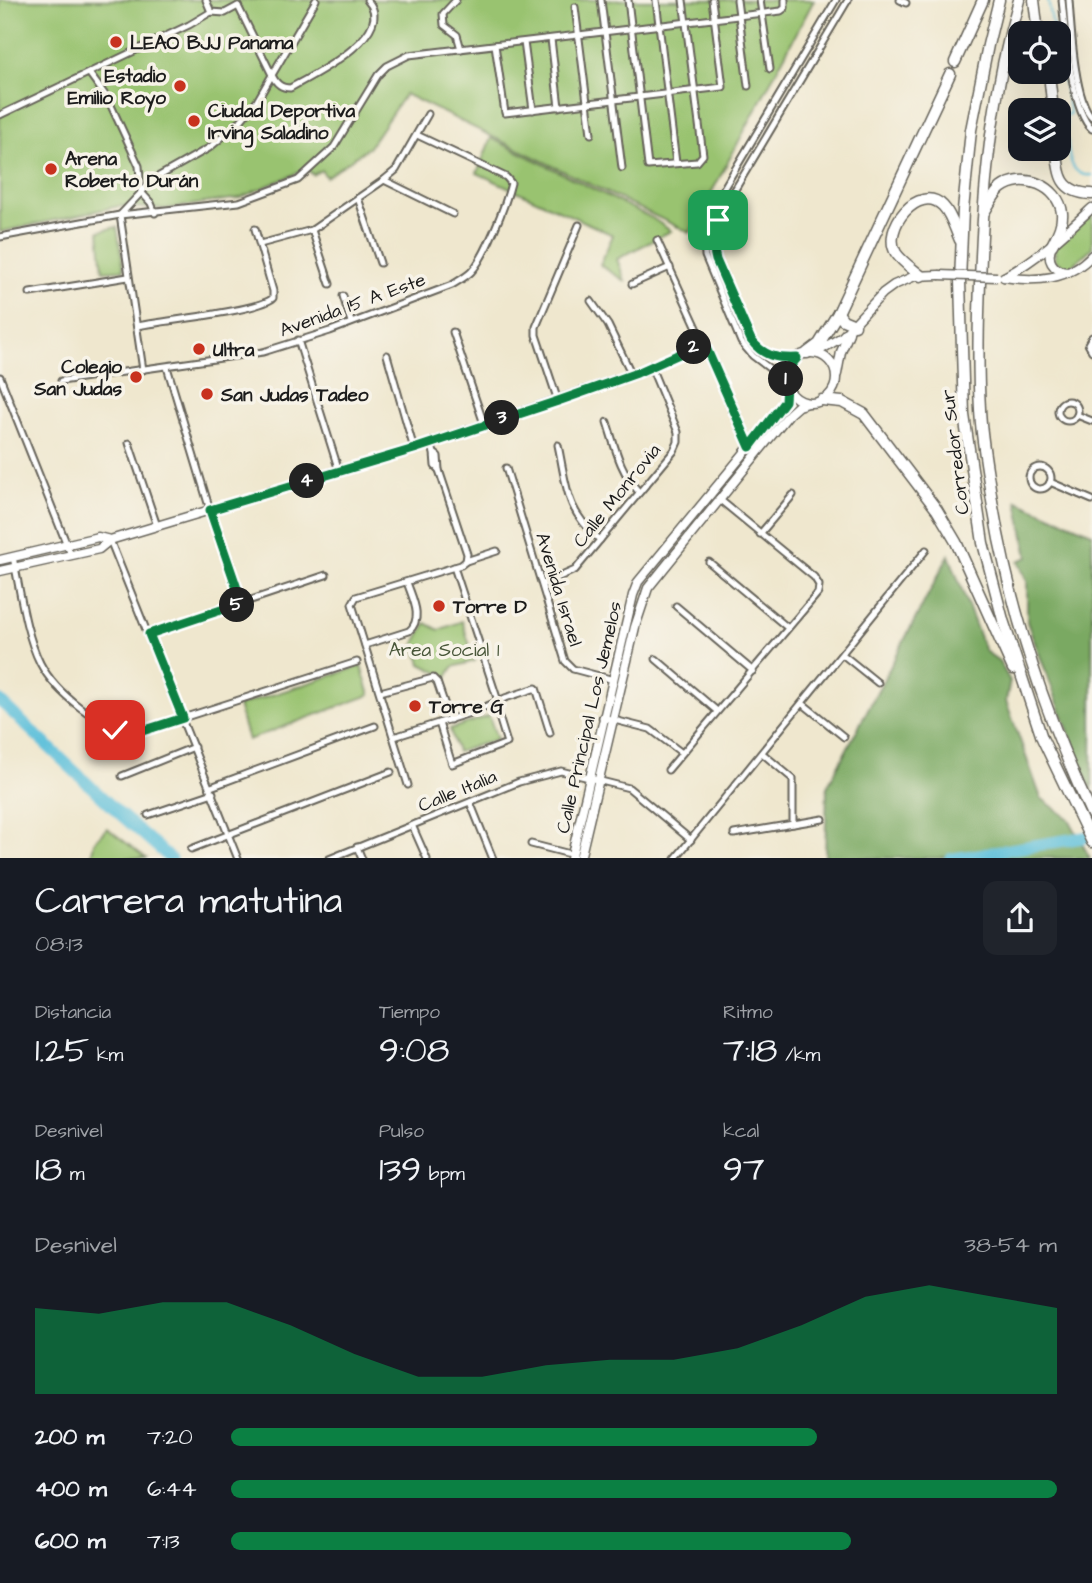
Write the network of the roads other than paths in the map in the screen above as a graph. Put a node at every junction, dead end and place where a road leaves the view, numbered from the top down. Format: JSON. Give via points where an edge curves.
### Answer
{"nodes":[{"id":1,"x":206,"y":0,"type":"edge"},
{"id":2,"x":316,"y":0,"type":"edge"},
{"id":3,"x":366,"y":0,"type":"edge"},
{"id":4,"x":456,"y":0,"type":"edge"},
{"id":5,"x":601,"y":0,"type":"edge"},
{"id":6,"x":628,"y":0,"type":"edge"},
{"id":7,"x":656,"y":0,"type":"edge"},
{"id":8,"x":683,"y":0,"type":"edge"},
{"id":9,"x":712,"y":0,"type":"edge"},
{"id":10,"x":737,"y":0,"type":"edge"},
{"id":11,"x":760,"y":0,"type":"edge"},
{"id":12,"x":785,"y":0,"type":"edge"},
{"id":13,"x":835,"y":0,"type":"edge"},
{"id":14,"x":848,"y":0,"type":"edge"},
{"id":15,"x":983,"y":0,"type":"edge"},
{"id":16,"x":999,"y":0,"type":"edge"},
{"id":17,"x":1018,"y":0,"type":"edge"},
{"id":18,"x":1034,"y":0,"type":"edge"},
{"id":19,"x":1062,"y":0,"type":"edge"},
{"id":20,"x":1069,"y":0,"type":"edge"},
{"id":21,"x":238,"y":3,"type":"edge"},
{"id":22,"x":575,"y":7,"type":"dead end"},
{"id":23,"x":211,"y":12,"type":"junction"},
{"id":24,"x":762,"y":14,"type":"junction"},
{"id":25,"x":740,"y":17,"type":"junction"},
{"id":26,"x":715,"y":19,"type":"junction"},
{"id":27,"x":1037,"y":21,"type":"edge"},
{"id":28,"x":686,"y":23,"type":"junction"},
{"id":29,"x":659,"y":25,"type":"junction"},
{"id":30,"x":632,"y":29,"type":"junction"},
{"id":31,"x":605,"y":32,"type":"junction"},
{"id":32,"x":578,"y":36,"type":"junction"},
{"id":33,"x":551,"y":39,"type":"junction"},
{"id":34,"x":812,"y":41,"type":"junction"},
{"id":35,"x":524,"y":42,"type":"junction"},
{"id":36,"x":495,"y":45,"type":"junction"},
{"id":37,"x":821,"y":47,"type":"junction"},
{"id":38,"x":461,"y":49,"type":"junction"},
{"id":39,"x":955,"y":62,"type":"dead end"},
{"id":40,"x":769,"y":69,"type":"dead end"},
{"id":41,"x":89,"y":73,"type":"junction"},
{"id":42,"x":950,"y":74,"type":"dead end"},
{"id":43,"x":272,"y":75,"type":"junction"},
{"id":44,"x":748,"y":86,"type":"dead end"},
{"id":45,"x":695,"y":90,"type":"junction"},
{"id":46,"x":668,"y":94,"type":"junction"},
{"id":47,"x":640,"y":97,"type":"junction"},
{"id":48,"x":613,"y":101,"type":"junction"},
{"id":49,"x":587,"y":104,"type":"junction"},
{"id":50,"x":559,"y":107,"type":"junction"},
{"id":51,"x":533,"y":110,"type":"junction"},
{"id":52,"x":428,"y":114,"type":"dead end"},
{"id":53,"x":0,"y":116,"type":"edge"},
{"id":54,"x":1092,"y":117,"type":"edge"},
{"id":55,"x":1092,"y":129,"type":"edge"},
{"id":56,"x":591,"y":134,"type":"dead end"},
{"id":57,"x":417,"y":135,"type":"junction"},
{"id":58,"x":1058,"y":161,"type":"edge"},
{"id":59,"x":677,"y":163,"type":"junction"},
{"id":60,"x":622,"y":168,"type":"dead end"},
{"id":61,"x":384,"y":180,"type":"junction"},
{"id":62,"x":141,"y":192,"type":"junction"},
{"id":63,"x":1092,"y":194,"type":"edge"},
{"id":64,"x":358,"y":198,"type":"junction"},
{"id":65,"x":1092,"y":208,"type":"edge"},
{"id":66,"x":155,"y":213,"type":"junction"},
{"id":67,"x":453,"y":214,"type":"dead end"},
{"id":68,"x":983,"y":214,"type":"junction"},
{"id":69,"x":120,"y":215,"type":"junction"},
{"id":70,"x":579,"y":225,"type":"dead end"},
{"id":71,"x":255,"y":229,"type":"dead end"},
{"id":72,"x":312,"y":230,"type":"junction"},
{"id":73,"x":0,"y":237,"type":"edge"},
{"id":74,"x":657,"y":240,"type":"dead end"},
{"id":75,"x":962,"y":243,"type":"junction"},
{"id":76,"x":260,"y":244,"type":"junction"},
{"id":77,"x":1052,"y":245,"type":"junction"},
{"id":78,"x":1092,"y":255,"type":"edge"},
{"id":79,"x":380,"y":263,"type":"dead end"},
{"id":80,"x":670,"y":268,"type":"junction"},
{"id":81,"x":1073,"y":271,"type":"junction"},
{"id":82,"x":921,"y":276,"type":"junction"},
{"id":83,"x":128,"y":277,"type":"junction"},
{"id":84,"x":1001,"y":277,"type":"junction"},
{"id":85,"x":330,"y":284,"type":"dead end"},
{"id":86,"x":632,"y":284,"type":"dead end"},
{"id":87,"x":30,"y":293,"type":"dead end"},
{"id":88,"x":344,"y":296,"type":"dead end"},
{"id":89,"x":591,"y":301,"type":"dead end"},
{"id":90,"x":838,"y":313,"type":"junction"},
{"id":91,"x":351,"y":322,"type":"junction"},
{"id":92,"x":137,"y":326,"type":"junction"},
{"id":93,"x":853,"y":328,"type":"junction"},
{"id":94,"x":453,"y":332,"type":"dead end"},
{"id":95,"x":1092,"y":337,"type":"edge"},
{"id":96,"x":298,"y":340,"type":"junction"},
{"id":97,"x":704,"y":343,"type":"junction"},
{"id":98,"x":1092,"y":351,"type":"edge"},
{"id":99,"x":387,"y":355,"type":"dead end"},
{"id":100,"x":806,"y":355,"type":"junction"},
{"id":101,"x":167,"y":367,"type":"junction"},
{"id":102,"x":651,"y":367,"type":"junction"},
{"id":103,"x":144,"y":370,"type":"junction"},
{"id":104,"x":632,"y":375,"type":"junction"},
{"id":105,"x":836,"y":376,"type":"junction"},
{"id":106,"x":0,"y":377,"type":"edge"},
{"id":107,"x":61,"y":381,"type":"dead end"},
{"id":108,"x":787,"y":382,"type":"junction"},
{"id":109,"x":822,"y":400,"type":"junction"},
{"id":110,"x":558,"y":401,"type":"junction"},
{"id":111,"x":808,"y":403,"type":"junction"},
{"id":112,"x":1077,"y":415,"type":"dead end"},
{"id":113,"x":1092,"y":421,"type":"edge"},
{"id":114,"x":607,"y":422,"type":"dead end"},
{"id":115,"x":484,"y":424,"type":"junction"},
{"id":116,"x":770,"y":437,"type":"junction"},
{"id":117,"x":129,"y":443,"type":"dead end"},
{"id":118,"x":431,"y":443,"type":"junction"},
{"id":119,"x":558,"y":445,"type":"dead end"},
{"id":120,"x":750,"y":447,"type":"junction"},
{"id":121,"x":414,"y":449,"type":"junction"},
{"id":122,"x":740,"y":466,"type":"junction"},
{"id":123,"x":506,"y":468,"type":"dead end"},
{"id":124,"x":339,"y":471,"type":"junction"},
{"id":125,"x":1050,"y":482,"type":"junction"},
{"id":126,"x":718,"y":485,"type":"junction"},
{"id":127,"x":639,"y":492,"type":"junction"},
{"id":128,"x":793,"y":495,"type":"dead end"},
{"id":129,"x":719,"y":499,"type":"junction"},
{"id":130,"x":1092,"y":500,"type":"edge"},
{"id":131,"x":704,"y":501,"type":"junction"},
{"id":132,"x":210,"y":510,"type":"junction"},
{"id":133,"x":157,"y":526,"type":"junction"},
{"id":134,"x":761,"y":534,"type":"junction"},
{"id":135,"x":110,"y":540,"type":"junction"},
{"id":136,"x":600,"y":540,"type":"junction"},
{"id":137,"x":67,"y":544,"type":"junction"},
{"id":138,"x":926,"y":550,"type":"dead end"},
{"id":139,"x":497,"y":551,"type":"dead end"},
{"id":140,"x":71,"y":555,"type":"junction"},
{"id":141,"x":13,"y":557,"type":"junction"},
{"id":142,"x":0,"y":560,"type":"edge"},
{"id":143,"x":466,"y":561,"type":"junction"},
{"id":144,"x":709,"y":562,"type":"dead end"},
{"id":145,"x":454,"y":567,"type":"junction"},
{"id":146,"x":15,"y":568,"type":"junction"},
{"id":147,"x":0,"y":572,"type":"edge"},
{"id":148,"x":326,"y":575,"type":"dead end"},
{"id":149,"x":407,"y":582,"type":"junction"},
{"id":150,"x":543,"y":584,"type":"junction"},
{"id":151,"x":242,"y":603,"type":"junction"},
{"id":152,"x":676,"y":606,"type":"dead end"},
{"id":153,"x":788,"y":628,"type":"junction"},
{"id":154,"x":149,"y":634,"type":"junction"},
{"id":155,"x":365,"y":645,"type":"junction"},
{"id":156,"x":842,"y":654,"type":"junction"},
{"id":157,"x":656,"y":659,"type":"dead end"},
{"id":158,"x":357,"y":663,"type":"dead end"},
{"id":159,"x":752,"y":671,"type":"junction"},
{"id":160,"x":611,"y":680,"type":"junction"},
{"id":161,"x":622,"y":682,"type":"junction"},
{"id":162,"x":878,"y":683,"type":"dead end"},
{"id":163,"x":380,"y":692,"type":"junction"},
{"id":164,"x":1028,"y":697,"type":"junction"},
{"id":165,"x":498,"y":701,"type":"junction"},
{"id":166,"x":802,"y":703,"type":"junction"},
{"id":167,"x":718,"y":711,"type":"junction"},
{"id":168,"x":602,"y":717,"type":"junction"},
{"id":169,"x":183,"y":718,"type":"junction"},
{"id":170,"x":450,"y":720,"type":"junction"},
{"id":171,"x":613,"y":720,"type":"junction"},
{"id":172,"x":439,"y":723,"type":"junction"},
{"id":173,"x":376,"y":726,"type":"dead end"},
{"id":174,"x":550,"y":733,"type":"dead end"},
{"id":175,"x":394,"y":737,"type":"junction"},
{"id":176,"x":845,"y":737,"type":"dead end"},
{"id":177,"x":194,"y":747,"type":"junction"},
{"id":178,"x":682,"y":753,"type":"junction"},
{"id":179,"x":762,"y":753,"type":"junction"},
{"id":180,"x":668,"y":770,"type":"dead end"},
{"id":181,"x":391,"y":772,"type":"dead end"},
{"id":182,"x":122,"y":776,"type":"dead end"},
{"id":183,"x":589,"y":776,"type":"junction"},
{"id":184,"x":600,"y":779,"type":"junction"},
{"id":185,"x":408,"y":785,"type":"dead end"},
{"id":186,"x":212,"y":790,"type":"junction"},
{"id":187,"x":470,"y":802,"type":"junction"},
{"id":188,"x":1092,"y":814,"type":"edge"},
{"id":189,"x":148,"y":815,"type":"dead end"},
{"id":190,"x":823,"y":819,"type":"dead end"},
{"id":191,"x":793,"y":824,"type":"junction"},
{"id":192,"x":412,"y":825,"type":"junction"},
{"id":193,"x":228,"y":834,"type":"junction"},
{"id":194,"x":734,"y":834,"type":"dead end"},
{"id":195,"x":691,"y":839,"type":"junction"},
{"id":196,"x":1092,"y":842,"type":"edge"},
{"id":197,"x":531,"y":844,"type":"dead end"},
{"id":198,"x":357,"y":847,"type":"junction"},
{"id":199,"x":191,"y":849,"type":"dead end"},
{"id":200,"x":576,"y":857,"type":"edge"},
{"id":201,"x":238,"y":858,"type":"edge"},
{"id":202,"x":331,"y":858,"type":"edge"},
{"id":203,"x":362,"y":858,"type":"edge"},
{"id":204,"x":426,"y":858,"type":"edge"},
{"id":205,"x":493,"y":858,"type":"edge"},
{"id":206,"x":677,"y":858,"type":"edge"}],
"edges":[{"from":1,"to":23,"type":"street"},
{"from":2,"to":43,"type":"street"},
{"from":3,"to":43,"type":"street","via":[[373,15],[359,44],[290,88],[276,83]]},
{"from":4,"to":38,"type":"street","via":[[443,14],[444,25],[457,34]]},
{"from":5,"to":31,"type":"street"},
{"from":6,"to":30,"type":"street"},
{"from":7,"to":29,"type":"street"},
{"from":8,"to":28,"type":"street"},
{"from":9,"to":26,"type":"street"},
{"from":10,"to":25,"type":"street"},
{"from":11,"to":24,"type":"street"},
{"from":12,"to":24,"type":"street","via":[[783,10]]},
{"from":13,"to":34,"type":"street"},
{"from":14,"to":37,"type":"street"},
{"from":15,"to":39,"type":"highway"},
{"from":16,"to":75,"type":"highway","name":"Corredor Sur","via":[[971,130]]},
{"from":17,"to":68,"type":"highway","name":"Corredor Sur","via":[[989,135]]},
{"from":18,"to":27,"type":"highway"},
{"from":19,"to":55,"type":"street","via":[[1078,103]]},
{"from":20,"to":54,"type":"street","via":[[1082,103]]},
{"from":21,"to":23,"type":"street","via":[[225,13]]},
{"from":21,"to":43,"type":"street"},
{"from":22,"to":32,"type":"street"},
{"from":23,"to":41,"type":"street"},
{"from":24,"to":25,"type":"street"},
{"from":24,"to":40,"type":"street"},
{"from":25,"to":26,"type":"street"},
{"from":25,"to":44,"type":"street"},
{"from":26,"to":28,"type":"street"},
{"from":26,"to":45,"type":"street","via":[[723,87]]},
{"from":28,"to":29,"type":"street"},
{"from":28,"to":45,"type":"street"},
{"from":29,"to":30,"type":"street"},
{"from":29,"to":46,"type":"street"},
{"from":30,"to":31,"type":"street"},
{"from":30,"to":47,"type":"street"},
{"from":31,"to":32,"type":"street"},
{"from":31,"to":48,"type":"street"},
{"from":32,"to":33,"type":"street"},
{"from":32,"to":49,"type":"street"},
{"from":33,"to":35,"type":"street"},
{"from":33,"to":50,"type":"street"},
{"from":34,"to":37,"type":"street"},
{"from":34,"to":108,"type":"street","via":[[712,208],[704,234],[707,262],[741,342]]},
{"from":35,"to":36,"type":"street"},
{"from":35,"to":51,"type":"street"},
{"from":36,"to":38,"type":"street"},
{"from":36,"to":51,"type":"street","via":[[505,113]]},
{"from":37,"to":100,"type":"street","via":[[721,213],[714,239],[716,260],[751,340],[771,356]]},
{"from":38,"to":66,"type":"street","via":[[409,55],[387,66],[334,147],[298,180],[239,202]]},
{"from":41,"to":53,"type":"street"},
{"from":41,"to":62,"type":"street","via":[[108,99],[139,166]]},
{"from":42,"to":90,"type":"highway"},
{"from":43,"to":62,"type":"street","via":[[239,124]]},
{"from":45,"to":46,"type":"street"},
{"from":45,"to":59,"type":"street","via":[[703,155],[697,162]]},
{"from":46,"to":47,"type":"street"},
{"from":46,"to":59,"type":"street"},
{"from":47,"to":48,"type":"street"},
{"from":47,"to":59,"type":"street","via":[[648,166]]},
{"from":48,"to":49,"type":"street"},
{"from":48,"to":60,"type":"street"},
{"from":49,"to":50,"type":"street"},
{"from":49,"to":56,"type":"street"},
{"from":50,"to":51,"type":"street"},
{"from":52,"to":57,"type":"street"},
{"from":57,"to":61,"type":"street","via":[[396,170]]},
{"from":57,"to":91,"type":"street","name":"Avenida 15 A Este","via":[[511,183],[471,272],[452,285]]},
{"from":58,"to":63,"type":"highway","via":[[1064,183]]},
{"from":61,"to":64,"type":"street"},
{"from":61,"to":67,"type":"street"},
{"from":62,"to":66,"type":"street"},
{"from":62,"to":69,"type":"street"},
{"from":64,"to":72,"type":"street"},
{"from":64,"to":79,"type":"street"},
{"from":65,"to":77,"type":"main road"},
{"from":66,"to":69,"type":"street"},
{"from":68,"to":77,"type":"highway","via":[[1005,185],[1018,180],[1035,182],[1049,191],[1060,207],[1060,227]]},
{"from":68,"to":188,"type":"highway","name":"Corredor Sur","via":[[980,410],[998,541],[1031,662]]},
{"from":69,"to":73,"type":"street"},
{"from":69,"to":83,"type":"street"},
{"from":70,"to":110,"type":"street","via":[[536,327]]},
{"from":71,"to":76,"type":"street"},
{"from":72,"to":76,"type":"street"},
{"from":72,"to":85,"type":"street"},
{"from":74,"to":80,"type":"street"},
{"from":75,"to":82,"type":"highway","via":[[940,203],[912,204],[892,236],[895,252]]},
{"from":75,"to":164,"type":"highway","name":"Corredor Sur","via":[[964,415],[984,543]]},
{"from":76,"to":92,"type":"street","via":[[273,291],[268,303]]},
{"from":77,"to":81,"type":"main road","via":[[1049,257],[1054,267]]},
{"from":77,"to":84,"type":"main road"},
{"from":78,"to":81,"type":"main road"},
{"from":80,"to":86,"type":"street"},
{"from":80,"to":97,"type":"street"},
{"from":81,"to":84,"type":"main road","via":[[1039,279]]},
{"from":82,"to":84,"type":"main road","bridge":true},
{"from":82,"to":93,"type":"main road","via":[[903,279],[883,293]]},
{"from":83,"to":87,"type":"street"},
{"from":83,"to":92,"type":"street"},
{"from":88,"to":91,"type":"street"},
{"from":89,"to":104,"type":"street"},
{"from":90,"to":93,"type":"highway"},
{"from":90,"to":100,"type":"highway","via":[[819,344]]},
{"from":91,"to":96,"type":"street","name":"Avenida 15 A Este"},
{"from":92,"to":103,"type":"street"},
{"from":93,"to":100,"type":"main road","via":[[834,344]]},
{"from":93,"to":105,"type":"main road"},
{"from":94,"to":115,"type":"street"},
{"from":95,"to":98,"type":"street","via":[[1088,344]]},
{"from":96,"to":101,"type":"street","name":"Avenida 15 A Este","via":[[263,352]]},
{"from":96,"to":124,"type":"street"},
{"from":97,"to":102,"type":"main road"},
{"from":97,"to":120,"type":"main road"},
{"from":99,"to":121,"type":"street"},
{"from":100,"to":105,"type":"main road","via":[[821,355],[832,363]]},
{"from":100,"to":108,"type":"main road","via":[[787,370]]},
{"from":101,"to":103,"type":"street","name":"Avenida 15 A Este"},
{"from":101,"to":132,"type":"street"},
{"from":102,"to":104,"type":"main road"},
{"from":102,"to":127,"type":"street","name":"Calle Monrovia","via":[[678,442]]},
{"from":103,"to":107,"type":"street","name":"Avenida 15 A Este"},
{"from":104,"to":110,"type":"main road"},
{"from":105,"to":109,"type":"main road","via":[[834,387]]},
{"from":106,"to":137,"type":"street"},
{"from":108,"to":111,"type":"main road","via":[[795,397]]},
{"from":108,"to":120,"type":"main road","name":"Calle Principal Los Jemelos","via":[[781,407]]},
{"from":109,"to":111,"type":"main road"},
{"from":109,"to":164,"type":"highway","via":[[842,402],[864,414],[937,510]]},
{"from":110,"to":115,"type":"main road"},
{"from":111,"to":116,"type":"main road","name":"Calle Principal Los Jemelos","via":[[794,409]]},
{"from":112,"to":113,"type":"street"},
{"from":114,"to":127,"type":"street","via":[[621,466]]},
{"from":115,"to":118,"type":"main road"},
{"from":116,"to":120,"type":"main road","via":[[756,448]]},
{"from":116,"to":122,"type":"main road","name":"Calle Principal Los Jemelos"},
{"from":117,"to":133,"type":"street"},
{"from":118,"to":121,"type":"main road"},
{"from":118,"to":143,"type":"street"},
{"from":119,"to":136,"type":"street","via":[[571,505],[584,527]]},
{"from":120,"to":122,"type":"main road","name":"Calle Principal Los Jemelos"},
{"from":121,"to":124,"type":"main road"},
{"from":122,"to":126,"type":"main road","name":"Calle Principal Los Jemelos"},
{"from":122,"to":129,"type":"main road","name":"Calle Principal Los Jemelos"},
{"from":123,"to":150,"type":"street","name":"Avenida Israel"},
{"from":124,"to":132,"type":"main road"},
{"from":125,"to":125,"type":"street","via":[[1050,473],[1044,468],[1037,467],[1028,478],[1034,487],[1044,488]]},
{"from":125,"to":130,"type":"street"},
{"from":126,"to":129,"type":"main road"},
{"from":126,"to":131,"type":"main road","name":"Calle Principal Los Jemelos"},
{"from":127,"to":136,"type":"street","name":"Calle Monrovia"},
{"from":128,"to":134,"type":"street"},
{"from":129,"to":131,"type":"main road"},
{"from":129,"to":134,"type":"street"},
{"from":129,"to":161,"type":"main road","name":"Calle Principal Los Jemelos","via":[[648,588]]},
{"from":131,"to":160,"type":"main road","name":"Calle Principal Los Jemelos","via":[[638,582]]},
{"from":132,"to":133,"type":"main road"},
{"from":132,"to":151,"type":"street"},
{"from":133,"to":135,"type":"main road"},
{"from":134,"to":153,"type":"street","via":[[819,585],[818,593]]},
{"from":135,"to":137,"type":"main road","via":[[98,537]]},
{"from":135,"to":140,"type":"main road","via":[[99,549]]},
{"from":135,"to":154,"type":"street"},
{"from":136,"to":150,"type":"street","name":"Calle Monrovia","via":[[575,570]]},
{"from":137,"to":140,"type":"street"},
{"from":137,"to":141,"type":"main road"},
{"from":138,"to":156,"type":"street"},
{"from":139,"to":143,"type":"street"},
{"from":140,"to":146,"type":"main road"},
{"from":141,"to":142,"type":"main road"},
{"from":141,"to":146,"type":"street"},
{"from":143,"to":145,"type":"street"},
{"from":144,"to":153,"type":"street"},
{"from":145,"to":149,"type":"street"},
{"from":145,"to":165,"type":"street"},
{"from":146,"to":147,"type":"main road"},
{"from":146,"to":169,"type":"street","via":[[39,662],[87,714],[115,730],[133,734]]},
{"from":148,"to":151,"type":"street"},
{"from":149,"to":155,"type":"street","via":[[417,615],[415,626]]},
{"from":149,"to":155,"type":"street","via":[[352,600]]},
{"from":150,"to":160,"type":"street","name":"Avenida Israel","via":[[565,662],[573,669]]},
{"from":151,"to":154,"type":"street"},
{"from":152,"to":159,"type":"street"},
{"from":153,"to":159,"type":"street"},
{"from":154,"to":169,"type":"street"},
{"from":155,"to":163,"type":"street"},
{"from":156,"to":162,"type":"street"},
{"from":156,"to":166,"type":"street"},
{"from":157,"to":167,"type":"street"},
{"from":158,"to":169,"type":"street"},
{"from":159,"to":167,"type":"street"},
{"from":160,"to":161,"type":"street","name":"Avenida Israel"},
{"from":160,"to":168,"type":"main road","name":"Calle Principal Los Jemelos"},
{"from":161,"to":171,"type":"main road","name":"Calle Principal Los Jemelos"},
{"from":163,"to":170,"type":"street","via":[[433,678]]},
{"from":163,"to":175,"type":"street"},
{"from":164,"to":196,"type":"highway","name":"Corredor Sur","via":[[1042,738]]},
{"from":165,"to":170,"type":"street"},
{"from":165,"to":172,"type":"street","via":[[507,743],[452,764]]},
{"from":165,"to":174,"type":"street","via":[[536,688]]},
{"from":166,"to":176,"type":"street"},
{"from":166,"to":179,"type":"street"},
{"from":167,"to":178,"type":"street"},
{"from":168,"to":171,"type":"street"},
{"from":168,"to":183,"type":"main road","name":"Calle Principal Los Jemelos"},
{"from":169,"to":177,"type":"street"},
{"from":170,"to":172,"type":"street"},
{"from":171,"to":178,"type":"street","via":[[650,729]]},
{"from":171,"to":184,"type":"main road","name":"Calle Principal Los Jemelos"},
{"from":172,"to":175,"type":"street"},
{"from":173,"to":186,"type":"street"},
{"from":175,"to":185,"type":"street"},
{"from":177,"to":182,"type":"street"},
{"from":177,"to":186,"type":"street"},
{"from":178,"to":180,"type":"street"},
{"from":179,"to":191,"type":"street","via":[[793,779]]},
{"from":179,"to":195,"type":"street"},
{"from":181,"to":193,"type":"street"},
{"from":183,"to":184,"type":"street","name":"Calle Italia"},
{"from":183,"to":187,"type":"street","name":"Calle Italia","via":[[552,772]]},
{"from":183,"to":200,"type":"main road","name":"Calle Principal Los Jemelos"},
{"from":184,"to":195,"type":"street","name":"Calle Italia","via":[[635,791]]},
{"from":184,"to":200,"type":"main road","name":"Calle Principal Los Jemelos"},
{"from":186,"to":189,"type":"street"},
{"from":186,"to":193,"type":"street"},
{"from":187,"to":192,"type":"street","name":"Calle Italia"},
{"from":187,"to":205,"type":"street"},
{"from":190,"to":191,"type":"street"},
{"from":191,"to":194,"type":"street"},
{"from":192,"to":198,"type":"street","name":"Calle Italia"},
{"from":192,"to":204,"type":"street"},
{"from":193,"to":199,"type":"street"},
{"from":193,"to":201,"type":"street"},
{"from":195,"to":206,"type":"street"},
{"from":197,"to":200,"type":"street"},
{"from":198,"to":202,"type":"street","name":"Calle Italia"},
{"from":198,"to":203,"type":"street"}]}
